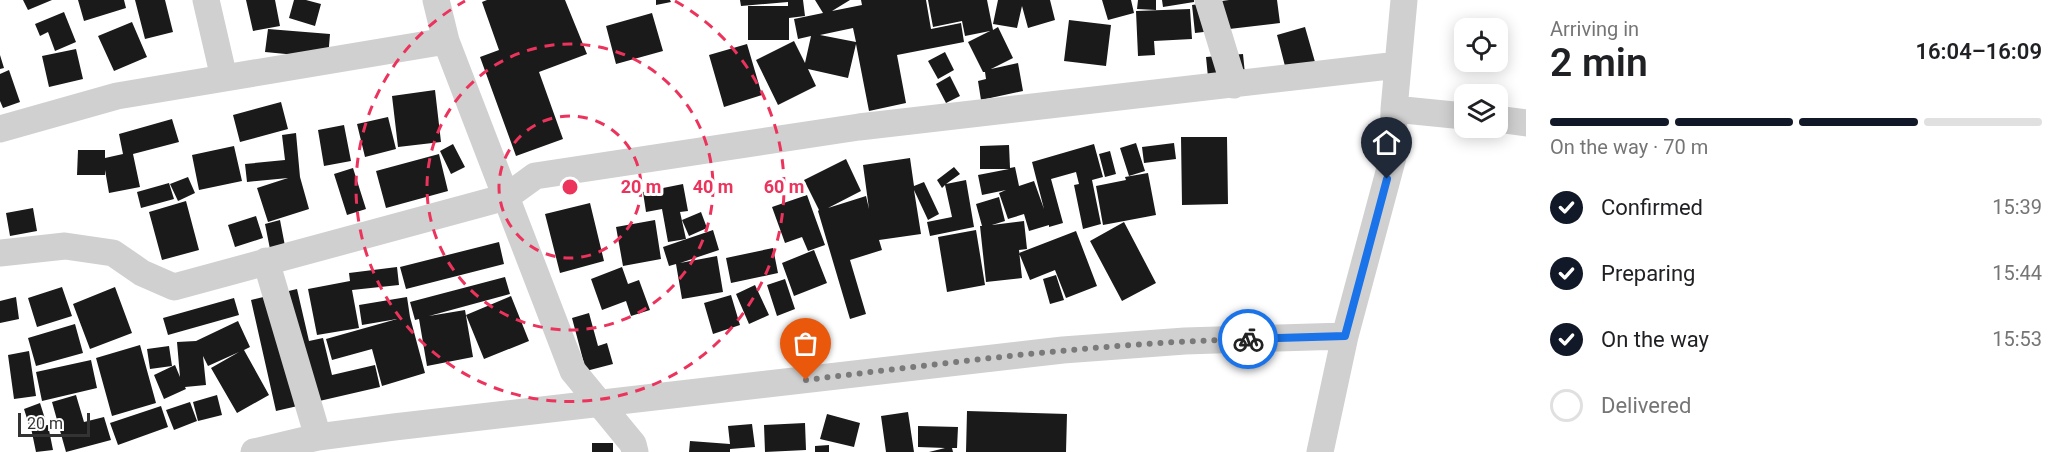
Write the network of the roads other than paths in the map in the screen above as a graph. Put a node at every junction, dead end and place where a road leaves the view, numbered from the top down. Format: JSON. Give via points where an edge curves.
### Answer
{"nodes":[{"id":1,"x":206,"y":0,"type":"edge"},
{"id":2,"x":436,"y":0,"type":"edge"},
{"id":3,"x":1208,"y":0,"type":"edge"},
{"id":4,"x":1404,"y":0,"type":"edge"},
{"id":5,"x":446,"y":41,"type":"junction"},
{"id":6,"x":1398,"y":65,"type":"junction"},
{"id":7,"x":224,"y":78,"type":"junction"},
{"id":8,"x":1234,"y":85,"type":"junction"},
{"id":9,"x":1394,"y":109,"type":"junction"},
{"id":10,"x":1454,"y":115,"type":"edge"},
{"id":11,"x":1508,"y":121,"type":"edge"},
{"id":12,"x":1526,"y":123,"type":"edge"},
{"id":13,"x":0,"y":129,"type":"edge"},
{"id":14,"x":506,"y":197,"type":"junction"},
{"id":15,"x":0,"y":253,"type":"edge"},
{"id":16,"x":266,"y":261,"type":"junction"},
{"id":17,"x":1345,"y":336,"type":"junction"},
{"id":18,"x":599,"y":403,"type":"junction"},
{"id":19,"x":318,"y":437,"type":"junction"},
{"id":20,"x":254,"y":452,"type":"edge"},
{"id":21,"x":635,"y":452,"type":"edge"},
{"id":22,"x":1320,"y":452,"type":"edge"}],
"edges":[{"from":1,"to":7,"type":"street"},
{"from":2,"to":5,"type":"street"},
{"from":3,"to":8,"type":"street"},
{"from":4,"to":6,"type":"street"},
{"from":5,"to":7,"type":"street"},
{"from":5,"to":14,"type":"street"},
{"from":6,"to":8,"type":"street"},
{"from":6,"to":9,"type":"street"},
{"from":7,"to":13,"type":"street","via":[[117,96]]},
{"from":8,"to":14,"type":"street","via":[[860,127],[535,176]]},
{"from":9,"to":10,"type":"street"},
{"from":9,"to":17,"type":"street","via":[[1393,157]]},
{"from":11,"to":12,"type":"street"},
{"from":14,"to":16,"type":"street"},
{"from":14,"to":18,"type":"street","via":[[573,371]]},
{"from":15,"to":16,"type":"street","via":[[65,246],[113,253],[142,273],[174,286]]},
{"from":16,"to":19,"type":"street"},
{"from":17,"to":18,"type":"street","via":[[1185,340],[1063,350]]},
{"from":17,"to":22,"type":"street"},
{"from":18,"to":19,"type":"street"},
{"from":18,"to":21,"type":"street","via":[[633,444]]},
{"from":19,"to":20,"type":"street"}]}
